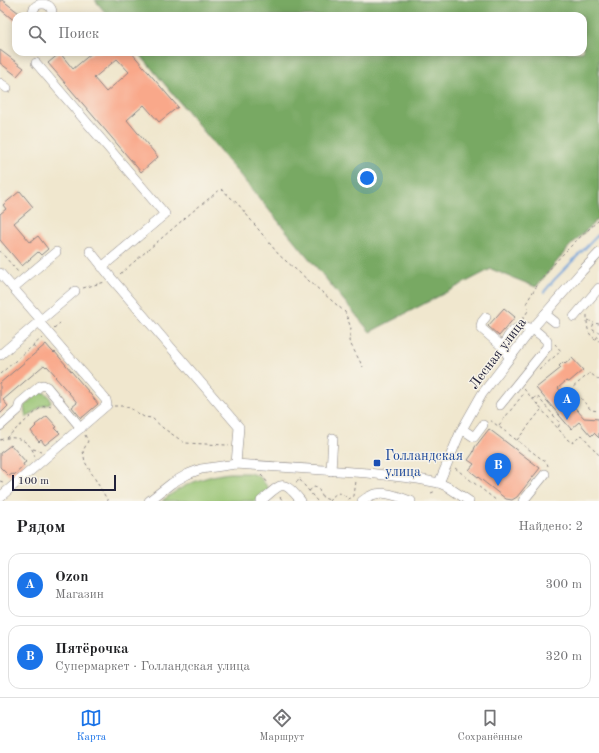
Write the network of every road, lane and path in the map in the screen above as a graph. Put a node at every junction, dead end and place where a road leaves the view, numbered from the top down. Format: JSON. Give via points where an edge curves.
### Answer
{"nodes":[{"id":1,"x":31,"y":3,"type":"edge"},
{"id":2,"x":52,"y":12,"type":"edge"},
{"id":3,"x":36,"y":63,"type":"dead end"},
{"id":4,"x":599,"y":220,"type":"edge"},
{"id":5,"x":0,"y":251,"type":"edge"},
{"id":6,"x":90,"y":251,"type":"dead end"},
{"id":7,"x":56,"y":252,"type":"dead end"},
{"id":8,"x":599,"y":253,"type":"edge"},
{"id":9,"x":102,"y":267,"type":"junction"},
{"id":10,"x":0,"y":273,"type":"edge"},
{"id":11,"x":24,"y":279,"type":"junction"},
{"id":12,"x":113,"y":280,"type":"junction"},
{"id":13,"x":13,"y":288,"type":"junction"},
{"id":14,"x":599,"y":288,"type":"edge"},
{"id":15,"x":75,"y":291,"type":"joint"},
{"id":16,"x":545,"y":314,"type":"junction"},
{"id":17,"x":587,"y":315,"type":"dead end"},
{"id":18,"x":574,"y":316,"type":"dead end"},
{"id":19,"x":486,"y":317,"type":"dead end"},
{"id":20,"x":587,"y":320,"type":"junction"},
{"id":21,"x":40,"y":321,"type":"junction"},
{"id":22,"x":555,"y":322,"type":"dead end"},
{"id":23,"x":60,"y":323,"type":"dead end"},
{"id":24,"x":594,"y":323,"type":"junction"},
{"id":25,"x":599,"y":324,"type":"edge"},
{"id":26,"x":522,"y":327,"type":"junction"},
{"id":27,"x":532,"y":329,"type":"junction"},
{"id":28,"x":49,"y":333,"type":"junction"},
{"id":29,"x":599,"y":333,"type":"edge"},
{"id":30,"x":596,"y":340,"type":"junction"},
{"id":31,"x":599,"y":341,"type":"edge"},
{"id":32,"x":33,"y":346,"type":"junction"},
{"id":33,"x":38,"y":352,"type":"dead end"},
{"id":34,"x":507,"y":353,"type":"junction"},
{"id":35,"x":0,"y":355,"type":"edge"},
{"id":36,"x":363,"y":367,"type":"dead end"},
{"id":37,"x":0,"y":374,"type":"edge"},
{"id":38,"x":599,"y":380,"type":"edge"},
{"id":39,"x":518,"y":383,"type":"junction"},
{"id":40,"x":526,"y":391,"type":"junction"},
{"id":41,"x":533,"y":400,"type":"junction"},
{"id":42,"x":107,"y":405,"type":"junction"},
{"id":43,"x":500,"y":405,"type":"dead end"},
{"id":44,"x":55,"y":407,"type":"dead end"},
{"id":45,"x":541,"y":410,"type":"junction"},
{"id":46,"x":599,"y":411,"type":"edge"},
{"id":47,"x":483,"y":425,"type":"joint"},
{"id":48,"x":0,"y":426,"type":"edge"},
{"id":49,"x":498,"y":426,"type":"junction"},
{"id":50,"x":81,"y":428,"type":"junction"},
{"id":51,"x":462,"y":429,"type":"junction"},
{"id":52,"x":558,"y":429,"type":"junction"},
{"id":53,"x":6,"y":438,"type":"junction"},
{"id":54,"x":333,"y":438,"type":"dead end"},
{"id":55,"x":0,"y":440,"type":"edge"},
{"id":56,"x":517,"y":440,"type":"junction"},
{"id":57,"x":32,"y":448,"type":"junction"},
{"id":58,"x":45,"y":451,"type":"dead end"},
{"id":59,"x":237,"y":453,"type":"junction"},
{"id":60,"x":599,"y":455,"type":"edge"},
{"id":61,"x":36,"y":460,"type":"dead end"},
{"id":62,"x":236,"y":464,"type":"junction"},
{"id":63,"x":454,"y":468,"type":"dead end"},
{"id":64,"x":332,"y":471,"type":"junction"},
{"id":65,"x":545,"y":474,"type":"joint"},
{"id":66,"x":300,"y":480,"type":"dead end"},
{"id":67,"x":357,"y":480,"type":"dead end"},
{"id":68,"x":0,"y":481,"type":"edge"},
{"id":69,"x":439,"y":483,"type":"junction"},
{"id":70,"x":7,"y":484,"type":"dead end"},
{"id":71,"x":309,"y":491,"type":"junction"},
{"id":72,"x":0,"y":497,"type":"edge"},
{"id":73,"x":329,"y":500,"type":"edge"},
{"id":74,"x":350,"y":500,"type":"edge"},
{"id":75,"x":108,"y":501,"type":"edge"},
{"id":76,"x":149,"y":501,"type":"edge"},
{"id":77,"x":261,"y":501,"type":"edge"},
{"id":78,"x":301,"y":501,"type":"edge"},
{"id":79,"x":317,"y":501,"type":"edge"},
{"id":80,"x":362,"y":501,"type":"edge"},
{"id":81,"x":411,"y":501,"type":"edge"},
{"id":82,"x":469,"y":501,"type":"edge"},
{"id":83,"x":497,"y":501,"type":"edge"},
{"id":84,"x":523,"y":501,"type":"edge"}],
"edges":[{"from":1,"to":2,"type":"street","via":[[48,3]]},
{"from":3,"to":9,"type":"street","via":[[165,214]]},
{"from":4,"to":26,"type":"path","via":[[574,242],[533,291],[526,304],[529,309],[521,321]]},
{"from":5,"to":11,"type":"path"},
{"from":6,"to":9,"type":"street"},
{"from":7,"to":11,"type":"street"},
{"from":8,"to":16,"type":"street","name":"Лесная улица"},
{"from":9,"to":12,"type":"street"},
{"from":10,"to":13,"type":"street"},
{"from":11,"to":13,"type":"street"},
{"from":12,"to":15,"type":"path"},
{"from":12,"to":36,"type":"path","via":[[221,189],[238,204],[279,255],[345,312],[351,328],[349,341]]},
{"from":12,"to":59,"type":"street","via":[[239,427]]},
{"from":13,"to":21,"type":"street"},
{"from":14,"to":18,"type":"street"},
{"from":15,"to":21,"type":"street"},
{"from":16,"to":22,"type":"street"},
{"from":16,"to":27,"type":"street","name":"Лесная улица"},
{"from":17,"to":20,"type":"path"},
{"from":19,"to":34,"type":"street","via":[[480,326]]},
{"from":20,"to":24,"type":"path"},
{"from":20,"to":30,"type":"path","via":[[589,334]]},
{"from":21,"to":28,"type":"street"},
{"from":21,"to":35,"type":"street"},
{"from":23,"to":28,"type":"path"},
{"from":24,"to":25,"type":"path"},
{"from":24,"to":29,"type":"path","via":[[592,330]]},
{"from":26,"to":27,"type":"street"},
{"from":26,"to":34,"type":"street","via":[[516,329],[505,342]]},
{"from":27,"to":34,"type":"street","name":"Лесная улица"},
{"from":27,"to":39,"type":"street","via":[[546,340],[547,347]]},
{"from":28,"to":32,"type":"path"},
{"from":28,"to":42,"type":"street","via":[[106,400]]},
{"from":29,"to":30,"type":"path"},
{"from":30,"to":31,"type":"path"},
{"from":32,"to":33,"type":"path"},
{"from":32,"to":37,"type":"path"},
{"from":34,"to":51,"type":"street","name":"Лесная улица"},
{"from":38,"to":46,"type":"path","via":[[590,373],[572,388],[591,410]]},
{"from":39,"to":40,"type":"path"},
{"from":39,"to":43,"type":"street"},
{"from":40,"to":41,"type":"path"},
{"from":40,"to":49,"type":"path"},
{"from":41,"to":45,"type":"path"},
{"from":41,"to":52,"type":"path","via":[[537,396],[560,423]]},
{"from":42,"to":50,"type":"street"},
{"from":42,"to":59,"type":"path","via":[[130,408],[144,417],[152,418],[186,443],[226,445]]},
{"from":44,"to":53,"type":"path","via":[[42,406]]},
{"from":45,"to":52,"type":"path"},
{"from":45,"to":56,"type":"path"},
{"from":47,"to":49,"type":"path","via":[[488,420]]},
{"from":47,"to":51,"type":"street","via":[[474,437]]},
{"from":48,"to":50,"type":"street","via":[[18,410],[20,403],[43,385]]},
{"from":49,"to":56,"type":"path"},
{"from":50,"to":72,"type":"street"},
{"from":50,"to":75,"type":"path","via":[[88,442],[84,451],[85,462]]},
{"from":51,"to":69,"type":"street","name":"Лесная улица"},
{"from":52,"to":60,"type":"path","via":[[572,444],[582,435]]},
{"from":53,"to":55,"type":"path"},
{"from":53,"to":57,"type":"path","via":[[18,438]]},
{"from":54,"to":64,"type":"street"},
{"from":56,"to":65,"type":"path","via":[[547,463]]},
{"from":57,"to":58,"type":"path"},
{"from":57,"to":61,"type":"path"},
{"from":59,"to":62,"type":"street"},
{"from":62,"to":64,"type":"street"},
{"from":62,"to":76,"type":"street","via":[[201,469],[188,474]]},
{"from":63,"to":83,"type":"path"},
{"from":64,"to":69,"type":"street"},
{"from":65,"to":84,"type":"street"},
{"from":66,"to":71,"type":"path"},
{"from":67,"to":74,"type":"path","via":[[354,496]]},
{"from":68,"to":70,"type":"path"},
{"from":69,"to":82,"type":"street"},
{"from":71,"to":73,"type":"path","via":[[318,488],[323,498]]},
{"from":71,"to":79,"type":"path"},
{"from":73,"to":74,"type":"path","via":[[338,493]]},
{"from":77,"to":78,"type":"street","via":[[282,485],[290,488]]},
{"from":80,"to":81,"type":"street","via":[[372,495],[387,493]]}]}
